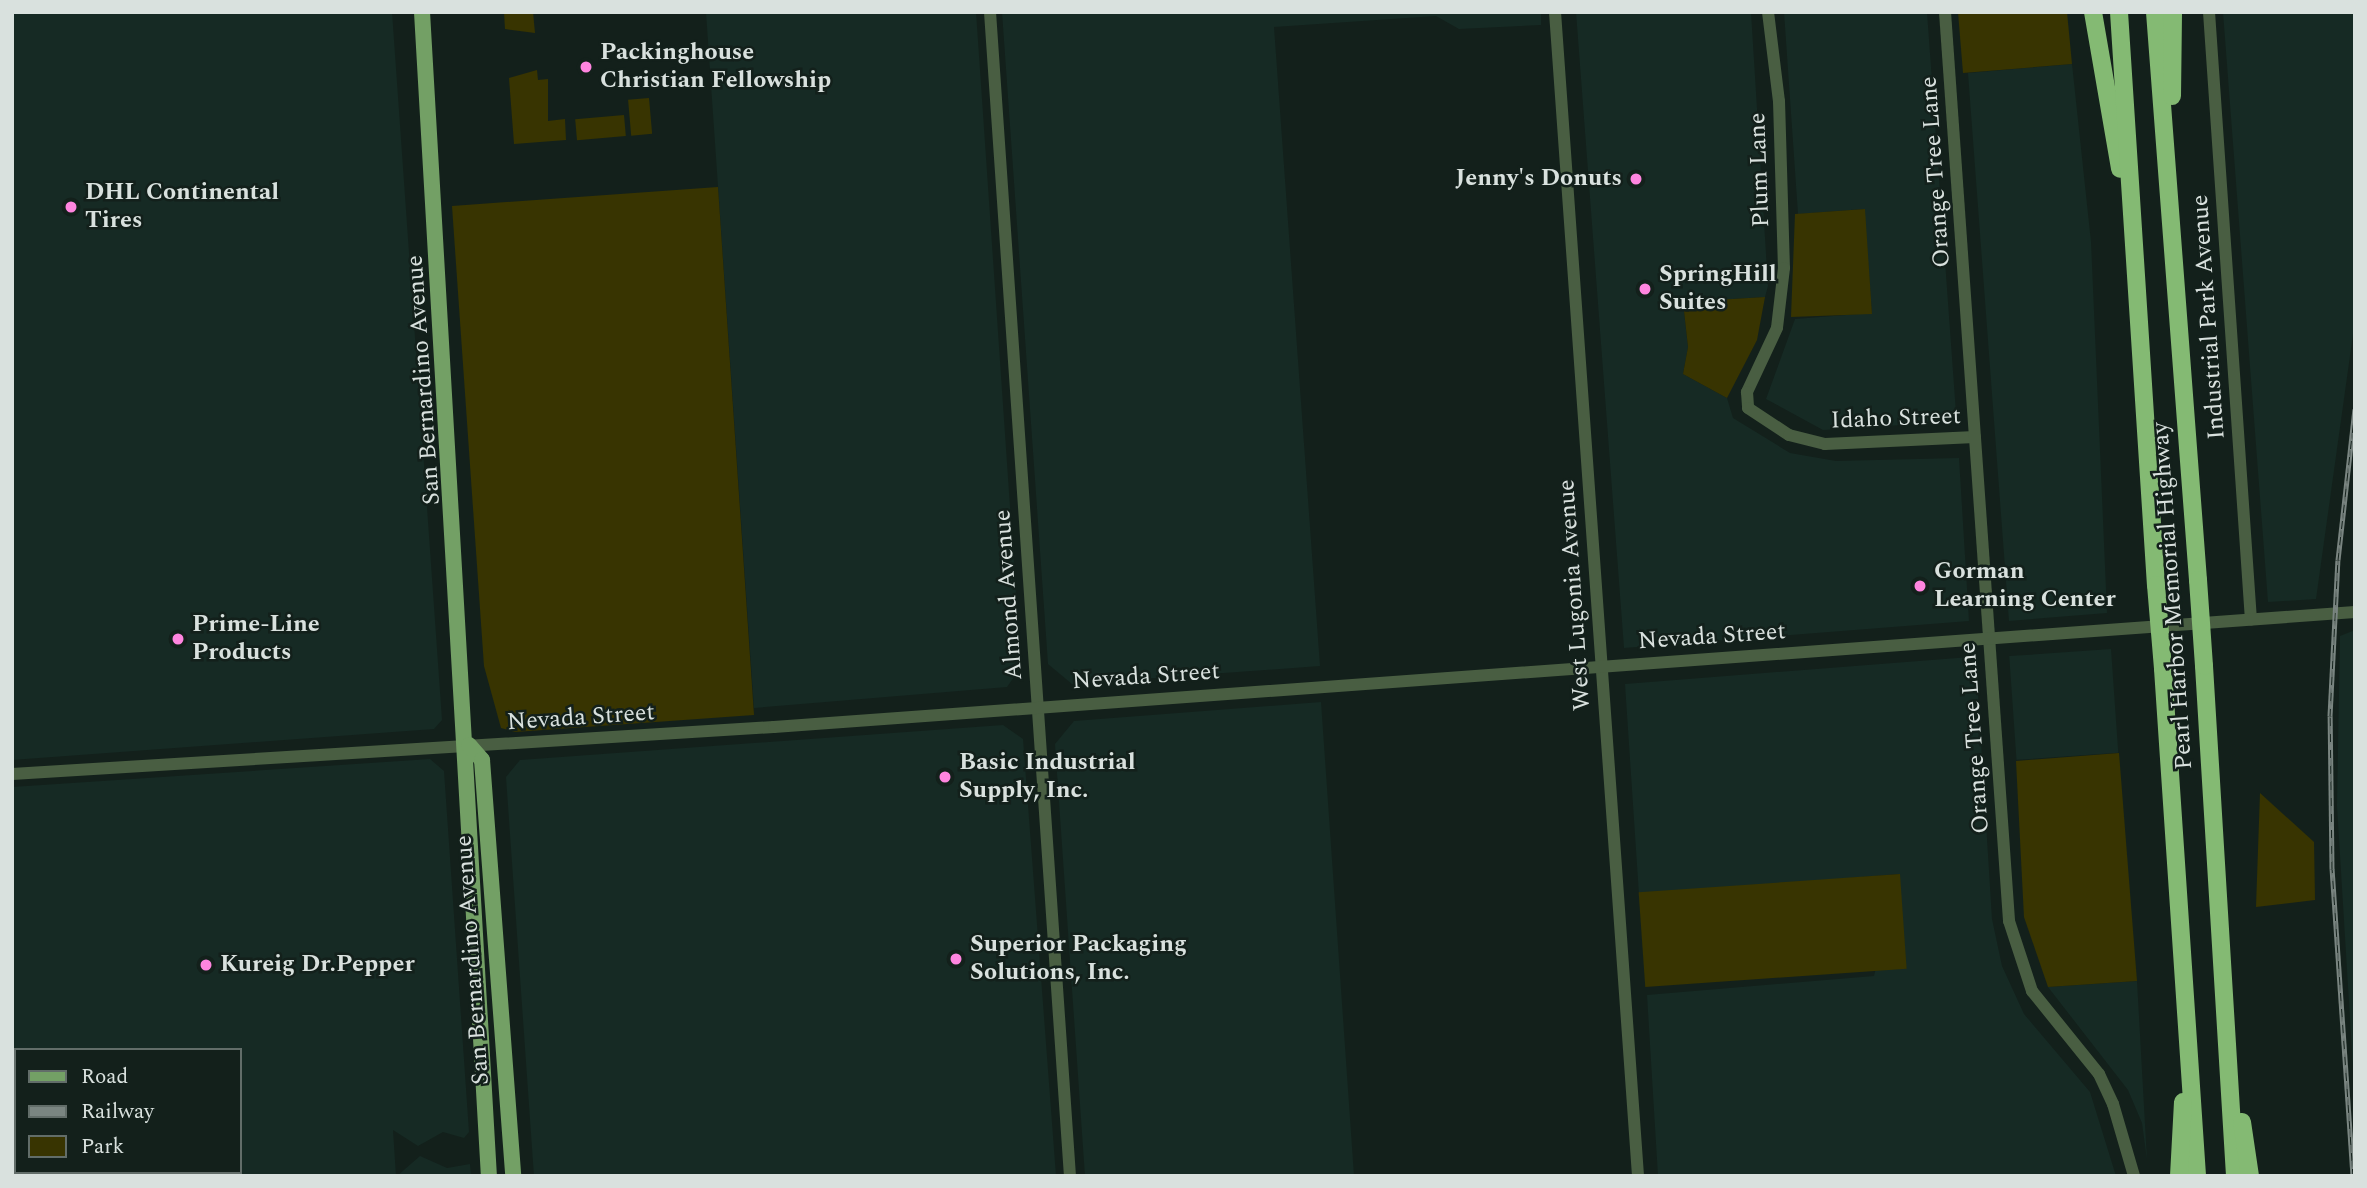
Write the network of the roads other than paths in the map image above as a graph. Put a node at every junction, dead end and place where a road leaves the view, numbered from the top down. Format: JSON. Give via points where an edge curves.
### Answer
{"nodes":[{"id":1,"x":422,"y":12,"type":"edge"},
{"id":2,"x":990,"y":12,"type":"edge"},
{"id":3,"x":1555,"y":12,"type":"edge"},
{"id":4,"x":1768,"y":12,"type":"edge"},
{"id":5,"x":1945,"y":12,"type":"edge"},
{"id":6,"x":2093,"y":12,"type":"edge"},
{"id":7,"x":2119,"y":12,"type":"edge"},
{"id":8,"x":2155,"y":12,"type":"edge"},
{"id":9,"x":2173,"y":12,"type":"edge"},
{"id":10,"x":2209,"y":12,"type":"edge"},
{"id":11,"x":2171,"y":218,"type":"junction"},
{"id":12,"x":2138,"y":268,"type":"junction"},
{"id":13,"x":1746,"y":404,"type":"joint"},
{"id":14,"x":1975,"y":437,"type":"junction"},
{"id":15,"x":2355,"y":614,"type":"edge"},
{"id":16,"x":2251,"y":620,"type":"junction"},
{"id":17,"x":1989,"y":639,"type":"junction"},
{"id":18,"x":1601,"y":666,"type":"junction"},
{"id":19,"x":1038,"y":706,"type":"junction"},
{"id":20,"x":469,"y":745,"type":"junction"},
{"id":21,"x":12,"y":774,"type":"edge"},
{"id":22,"x":2220,"y":948,"type":"junction"},
{"id":23,"x":2188,"y":1057,"type":"junction"},
{"id":24,"x":489,"y":1176,"type":"edge"},
{"id":25,"x":513,"y":1176,"type":"edge"},
{"id":26,"x":1070,"y":1176,"type":"edge"},
{"id":27,"x":1637,"y":1176,"type":"edge"},
{"id":28,"x":2134,"y":1176,"type":"edge"},
{"id":29,"x":2179,"y":1176,"type":"edge"},
{"id":30,"x":2197,"y":1176,"type":"edge"},
{"id":31,"x":2235,"y":1176,"type":"edge"},
{"id":32,"x":2249,"y":1176,"type":"edge"}],
"edges":[{"from":1,"to":20,"type":"main road","name":"San Bernardino Avenue"},
{"from":2,"to":19,"type":"street","name":"Almond Avenue"},
{"from":3,"to":18,"type":"street","name":"West Lugonia Avenue"},
{"from":4,"to":13,"type":"street","name":"Plum Lane","via":[[1779,101],[1783,280],[1777,328]]},
{"from":5,"to":14,"type":"street","name":"Orange Tree Lane"},
{"from":6,"to":12,"type":"highway"},
{"from":7,"to":12,"type":"highway","name":"Pearl Harbor Memorial Highway"},
{"from":8,"to":11,"type":"highway","name":"Pearl Harbor Memorial Highway"},
{"from":9,"to":11,"type":"highway"},
{"from":10,"to":16,"type":"street","name":"Industrial Park Avenue"},
{"from":11,"to":22,"type":"highway","name":"Pearl Harbor Memorial Highway","bridge":true},
{"from":12,"to":23,"type":"highway","name":"Pearl Harbor Memorial Highway","bridge":true},
{"from":13,"to":14,"type":"street","name":"Idaho Street","via":[[1789,435],[1825,444]]},
{"from":14,"to":17,"type":"street","name":"Orange Tree Lane"},
{"from":15,"to":16,"type":"street","name":"Nevada Street"},
{"from":16,"to":17,"type":"street","name":"Nevada Street"},
{"from":17,"to":18,"type":"street","name":"Nevada Street"},
{"from":17,"to":28,"type":"street","name":"Orange Tree Lane","via":[[2012,937],[2039,1003],[2099,1074],[2125,1132]]},
{"from":18,"to":19,"type":"street","name":"Nevada Street"},
{"from":18,"to":27,"type":"street","name":"West Lugonia Avenue"},
{"from":19,"to":20,"type":"street","name":"Nevada Street"},
{"from":19,"to":26,"type":"street","name":"Almond Avenue"},
{"from":20,"to":21,"type":"street","name":"Nevada Street"},
{"from":20,"to":24,"type":"main road","name":"San Bernardino Avenue","via":[[461,762]]},
{"from":20,"to":25,"type":"main road","name":"San Bernardino Avenue","via":[[482,760]]},
{"from":22,"to":31,"type":"highway","name":"Pearl Harbor Memorial Highway"},
{"from":22,"to":32,"type":"highway"},
{"from":23,"to":29,"type":"highway"},
{"from":23,"to":30,"type":"highway","name":"Pearl Harbor Memorial Highway"}]}
